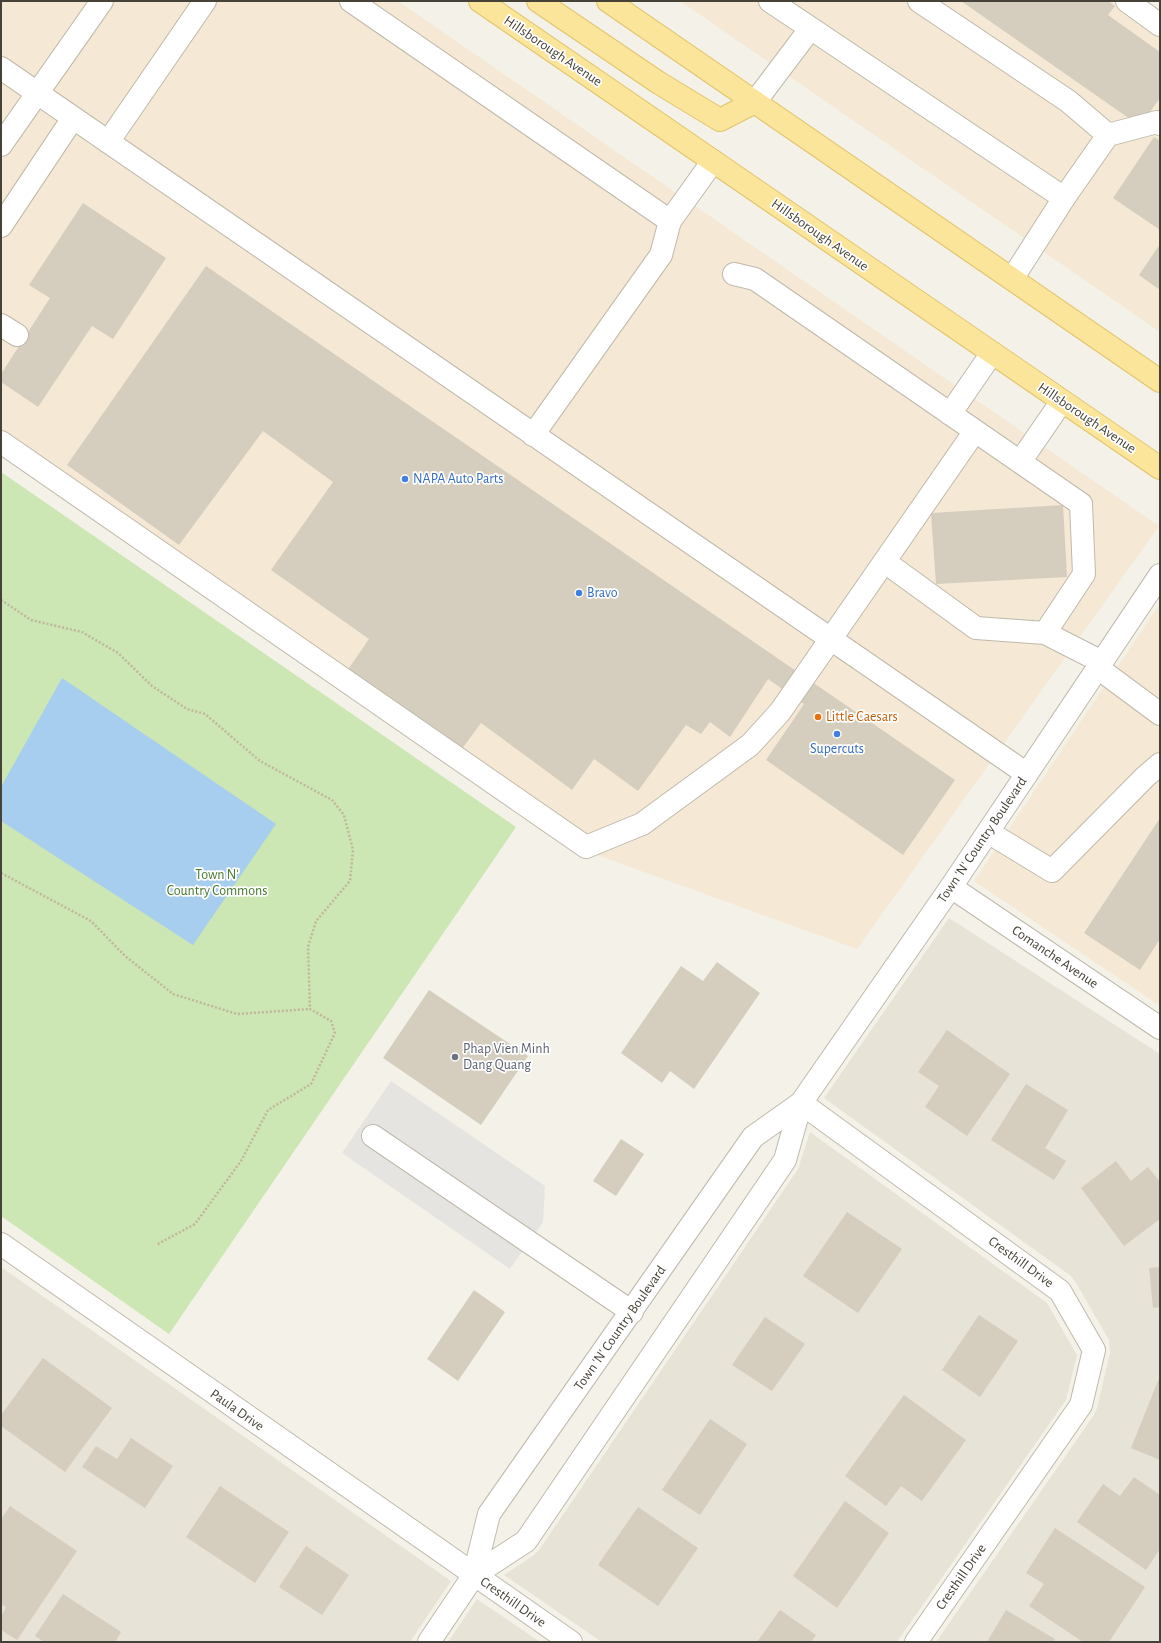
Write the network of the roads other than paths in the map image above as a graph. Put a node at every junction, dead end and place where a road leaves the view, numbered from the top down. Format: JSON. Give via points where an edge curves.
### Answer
{"nodes":[{"id":1,"x":102,"y":1,"type":"edge"},
{"id":2,"x":205,"y":1,"type":"edge"},
{"id":3,"x":351,"y":1,"type":"edge"},
{"id":4,"x":480,"y":1,"type":"edge"},
{"id":5,"x":538,"y":1,"type":"edge"},
{"id":6,"x":608,"y":1,"type":"edge"},
{"id":7,"x":770,"y":1,"type":"edge"},
{"id":8,"x":919,"y":1,"type":"edge"},
{"id":9,"x":1127,"y":1,"type":"edge"},
{"id":10,"x":1160,"y":25,"type":"edge"},
{"id":11,"x":810,"y":29,"type":"junction"},
{"id":12,"x":1,"y":68,"type":"edge"},
{"id":13,"x":37,"y":93,"type":"junction"},
{"id":14,"x":756,"y":102,"type":"junction"},
{"id":15,"x":73,"y":118,"type":"junction"},
{"id":16,"x":1159,"y":122,"type":"edge"},
{"id":17,"x":1108,"y":135,"type":"junction"},
{"id":18,"x":108,"y":142,"type":"junction"},
{"id":19,"x":1,"y":145,"type":"edge"},
{"id":20,"x":713,"y":161,"type":"junction"},
{"id":21,"x":1064,"y":198,"type":"junction"},
{"id":22,"x":670,"y":221,"type":"junction"},
{"id":23,"x":1,"y":226,"type":"edge"},
{"id":24,"x":734,"y":274,"type":"dead end"},
{"id":25,"x":1012,"y":279,"type":"junction"},
{"id":26,"x":992,"y":353,"type":"junction"},
{"id":27,"x":1160,"y":381,"type":"edge"},
{"id":28,"x":1062,"y":401,"type":"junction"},
{"id":29,"x":950,"y":414,"type":"junction"},
{"id":30,"x":975,"y":431,"type":"junction"},
{"id":31,"x":533,"y":435,"type":"junction"},
{"id":32,"x":1,"y":442,"type":"edge"},
{"id":33,"x":1020,"y":462,"type":"junction"},
{"id":34,"x":1160,"y":468,"type":"edge"},
{"id":35,"x":885,"y":562,"type":"junction"},
{"id":36,"x":1160,"y":575,"type":"edge"},
{"id":37,"x":1045,"y":633,"type":"junction"},
{"id":38,"x":831,"y":639,"type":"junction"},
{"id":39,"x":1100,"y":665,"type":"junction"},
{"id":40,"x":1160,"y":714,"type":"edge"},
{"id":41,"x":1160,"y":764,"type":"edge"},
{"id":42,"x":1027,"y":774,"type":"junction"},
{"id":43,"x":988,"y":832,"type":"junction"},
{"id":44,"x":951,"y":887,"type":"junction"},
{"id":45,"x":1160,"y":1028,"type":"edge"},
{"id":46,"x":801,"y":1103,"type":"junction"},
{"id":47,"x":373,"y":1136,"type":"dead end"},
{"id":48,"x":1,"y":1244,"type":"edge"},
{"id":49,"x":632,"y":1312,"type":"junction"},
{"id":50,"x":474,"y":1575,"type":"junction"},
{"id":51,"x":429,"y":1642,"type":"edge"},
{"id":52,"x":571,"y":1642,"type":"edge"},
{"id":53,"x":916,"y":1642,"type":"edge"}],
"edges":[{"from":1,"to":13,"type":"street"},
{"from":2,"to":18,"type":"street"},
{"from":3,"to":22,"type":"street"},
{"from":4,"to":20,"type":"main road","name":"Hillsborough Avenue"},
{"from":5,"to":14,"type":"main road","via":[[659,83],[720,120]]},
{"from":6,"to":14,"type":"main road"},
{"from":7,"to":11,"type":"street"},
{"from":8,"to":17,"type":"street","via":[[1068,101]]},
{"from":9,"to":10,"type":"street"},
{"from":11,"to":14,"type":"street"},
{"from":11,"to":21,"type":"street"},
{"from":12,"to":13,"type":"street"},
{"from":13,"to":15,"type":"street"},
{"from":13,"to":19,"type":"street"},
{"from":14,"to":25,"type":"main road"},
{"from":15,"to":18,"type":"street"},
{"from":15,"to":23,"type":"street"},
{"from":16,"to":17,"type":"street"},
{"from":17,"to":21,"type":"street"},
{"from":18,"to":31,"type":"street"},
{"from":20,"to":22,"type":"street"},
{"from":20,"to":26,"type":"main road","name":"Hillsborough Avenue"},
{"from":21,"to":25,"type":"street"},
{"from":22,"to":31,"type":"street","via":[[661,255]]},
{"from":24,"to":29,"type":"street","via":[[755,279]]},
{"from":25,"to":27,"type":"main road"},
{"from":26,"to":28,"type":"main road","name":"Hillsborough Avenue"},
{"from":26,"to":29,"type":"street"},
{"from":28,"to":33,"type":"street"},
{"from":28,"to":34,"type":"main road","name":"Hillsborough Avenue"},
{"from":29,"to":30,"type":"street"},
{"from":30,"to":33,"type":"street"},
{"from":30,"to":35,"type":"street"},
{"from":31,"to":38,"type":"street"},
{"from":32,"to":38,"type":"street","via":[[586,847],[642,824],[750,745],[780,712]]},
{"from":33,"to":37,"type":"street","via":[[1081,504],[1084,574]]},
{"from":35,"to":37,"type":"street","via":[[976,628]]},
{"from":35,"to":38,"type":"street"},
{"from":36,"to":39,"type":"street","name":"Town 'N' Country Boulevard"},
{"from":37,"to":39,"type":"street"},
{"from":38,"to":42,"type":"street"},
{"from":39,"to":40,"type":"street"},
{"from":39,"to":42,"type":"street","name":"Town 'N' Country Boulevard"},
{"from":41,"to":43,"type":"street","via":[[1052,871]]},
{"from":42,"to":43,"type":"street","name":"Town 'N' Country Boulevard"},
{"from":43,"to":44,"type":"street","name":"Town 'N' Country Boulevard"},
{"from":44,"to":45,"type":"street","name":"Comanche Avenue"},
{"from":44,"to":46,"type":"street","name":"Town 'N' Country Boulevard"},
{"from":46,"to":49,"type":"street","name":"Town 'N' Country Boulevard","via":[[753,1137]]},
{"from":46,"to":50,"type":"street","name":"Town 'N' Country Boulevard","via":[[785,1160],[526,1541]]},
{"from":46,"to":53,"type":"street","name":"Cresthill Drive","via":[[1060,1291],[1094,1350],[1081,1405]]},
{"from":47,"to":49,"type":"street"},
{"from":48,"to":50,"type":"street","name":"Paula Drive"},
{"from":49,"to":50,"type":"street","name":"Town 'N' Country Boulevard","via":[[489,1514]]},
{"from":50,"to":51,"type":"street","name":"Town 'N' Country Boulevard"},
{"from":50,"to":52,"type":"street","name":"Cresthill Drive"}]}
